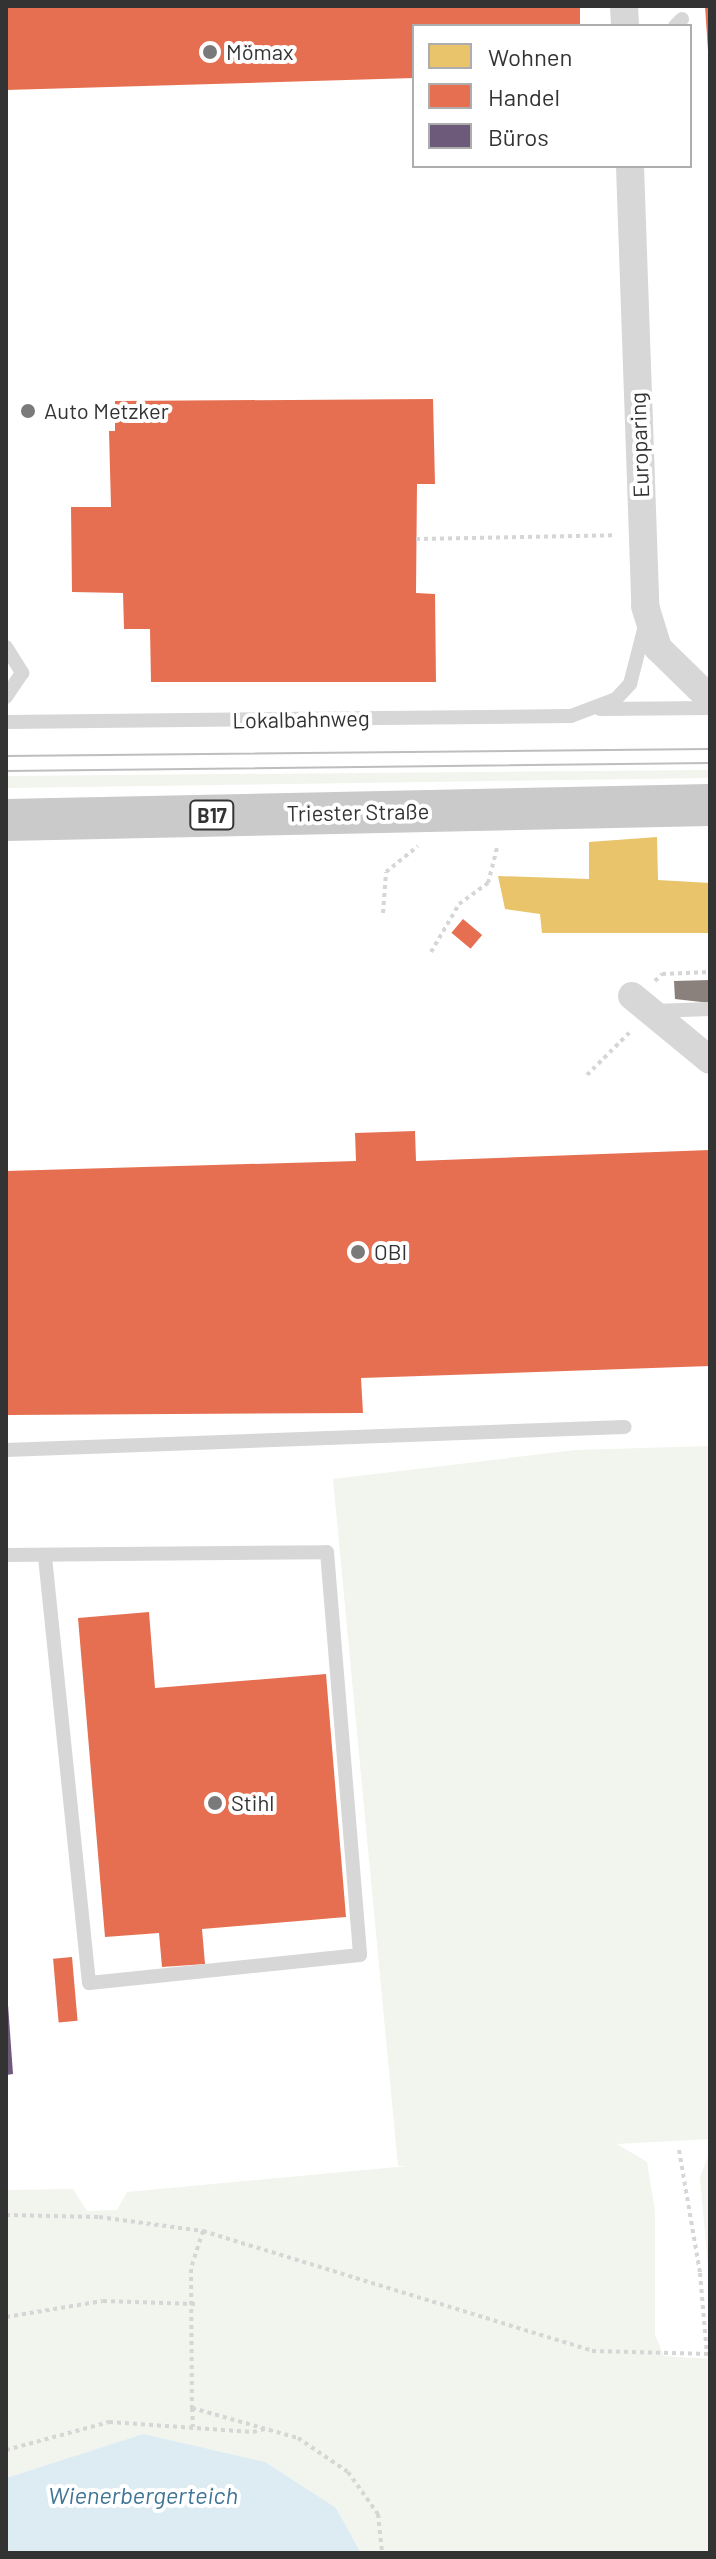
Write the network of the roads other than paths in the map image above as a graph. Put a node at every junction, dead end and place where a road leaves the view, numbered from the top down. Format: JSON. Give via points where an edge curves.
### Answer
{"nodes":[{"id":1,"x":630,"y":168,"type":"edge"},
{"id":2,"x":645,"y":606,"type":"junction"},
{"id":3,"x":6,"y":647,"type":"edge"},
{"id":4,"x":6,"y":697,"type":"edge"},
{"id":5,"x":710,"y":699,"type":"edge"},
{"id":6,"x":710,"y":708,"type":"edge"},
{"id":7,"x":595,"y":709,"type":"junction"},
{"id":8,"x":6,"y":722,"type":"edge"},
{"id":9,"x":710,"y":805,"type":"edge"},
{"id":10,"x":6,"y":820,"type":"edge"},
{"id":11,"x":641,"y":1004,"type":"joint"},
{"id":12,"x":710,"y":1009,"type":"edge"},
{"id":13,"x":710,"y":1060,"type":"edge"},
{"id":14,"x":625,"y":1427,"type":"dead end"},
{"id":15,"x":6,"y":1450,"type":"edge"},
{"id":16,"x":6,"y":1555,"type":"edge"},
{"id":17,"x":45,"y":1559,"type":"junction"}],
"edges":[{"from":1,"to":2,"type":"street","name":"Europaring"},
{"from":2,"to":5,"type":"street","name":"Europaring","via":[[658,648]]},
{"from":2,"to":7,"type":"lane","via":[[642,650],[630,684]]},
{"from":3,"to":4,"type":"lane","via":[[22,673]]},
{"from":6,"to":7,"type":"lane","name":"Lokalbahnweg"},
{"from":7,"to":8,"type":"lane","name":"Lokalbahnweg","via":[[571,716]]},
{"from":9,"to":10,"type":"main road","name":"Triester Straße","number":"B17"},
{"from":11,"to":12,"type":"lane"},
{"from":11,"to":13,"type":"street"},
{"from":14,"to":15,"type":"lane"},
{"from":16,"to":17,"type":"lane"},
{"from":17,"to":17,"type":"lane","via":[[89,1983],[360,1955],[327,1552]]}]}
